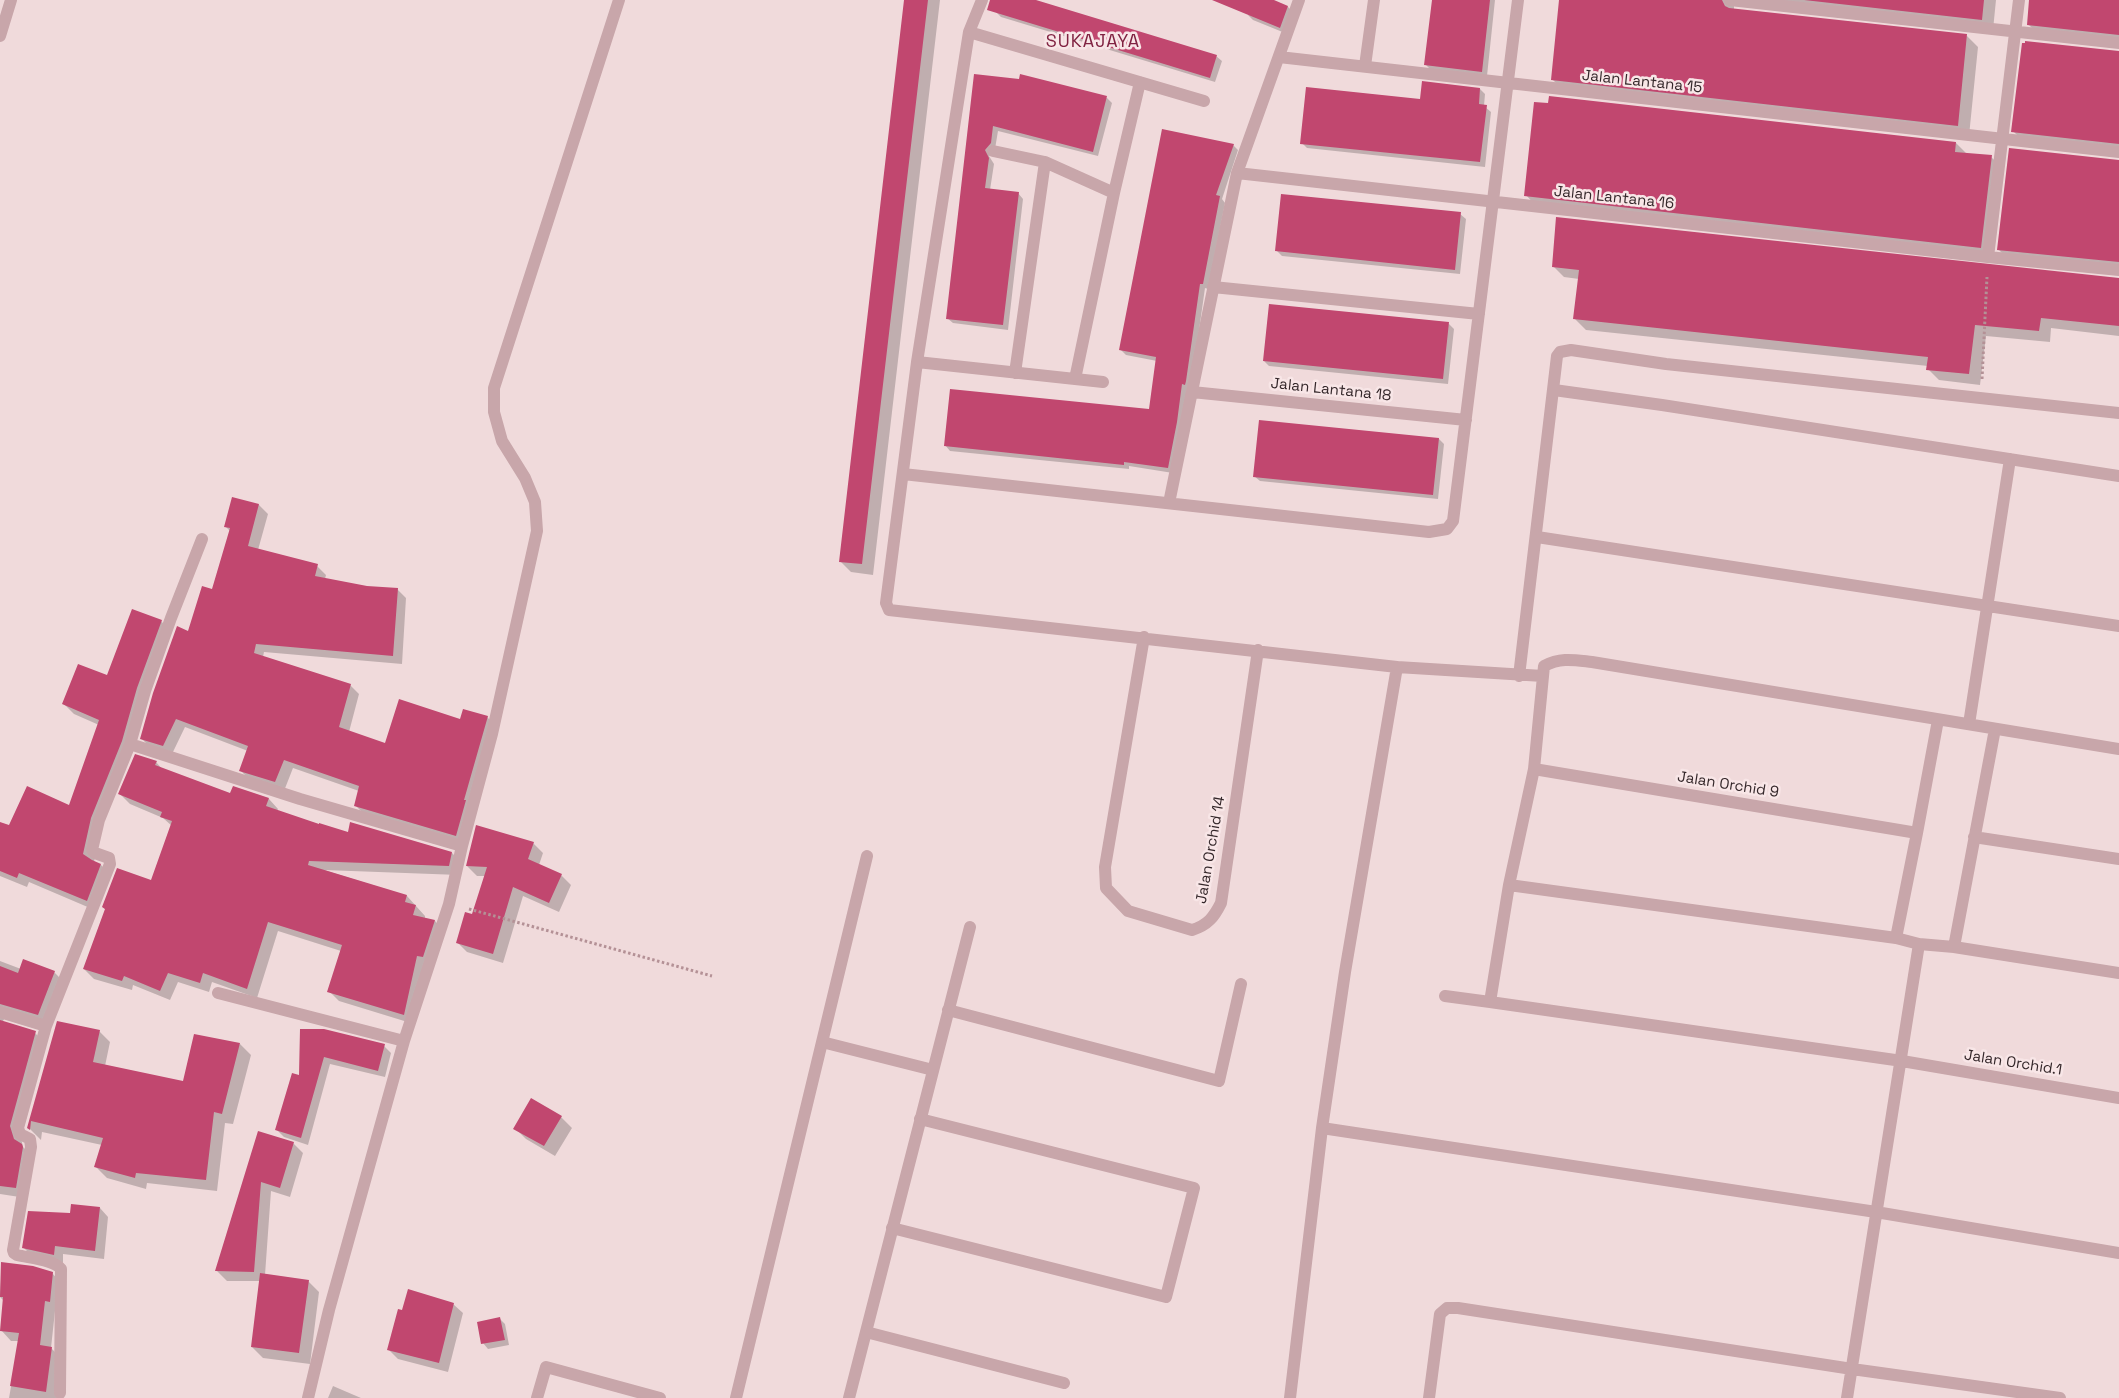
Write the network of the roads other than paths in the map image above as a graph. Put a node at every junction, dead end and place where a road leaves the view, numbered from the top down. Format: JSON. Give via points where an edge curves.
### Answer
{"nodes":[{"id":1,"x":11,"y":0,"type":"edge"},
{"id":2,"x":619,"y":0,"type":"edge"},
{"id":3,"x":982,"y":0,"type":"edge"},
{"id":4,"x":1298,"y":0,"type":"edge"},
{"id":5,"x":1374,"y":0,"type":"edge"},
{"id":6,"x":1518,"y":0,"type":"edge"},
{"id":7,"x":1730,"y":0,"type":"edge"},
{"id":8,"x":2019,"y":0,"type":"edge"},
{"id":9,"x":2016,"y":31,"type":"junction"},
{"id":10,"x":969,"y":32,"type":"junction"},
{"id":11,"x":0,"y":36,"type":"edge"},
{"id":12,"x":2119,"y":43,"type":"edge"},
{"id":13,"x":1279,"y":57,"type":"junction"},
{"id":14,"x":1365,"y":66,"type":"junction"},
{"id":15,"x":1140,"y":82,"type":"junction"},
{"id":16,"x":1507,"y":83,"type":"junction"},
{"id":17,"x":1204,"y":102,"type":"dead end"},
{"id":18,"x":2002,"y":139,"type":"junction"},
{"id":19,"x":993,"y":150,"type":"dead end"},
{"id":20,"x":2119,"y":152,"type":"edge"},
{"id":21,"x":1045,"y":162,"type":"junction"},
{"id":22,"x":1237,"y":173,"type":"junction"},
{"id":23,"x":1114,"y":193,"type":"junction"},
{"id":24,"x":1493,"y":201,"type":"junction"},
{"id":25,"x":1988,"y":257,"type":"junction"},
{"id":26,"x":2119,"y":270,"type":"edge"},
{"id":27,"x":1213,"y":287,"type":"junction"},
{"id":28,"x":1479,"y":314,"type":"junction"},
{"id":29,"x":917,"y":362,"type":"junction"},
{"id":30,"x":1015,"y":373,"type":"junction"},
{"id":31,"x":1075,"y":380,"type":"junction"},
{"id":32,"x":1103,"y":382,"type":"dead end"},
{"id":33,"x":1554,"y":390,"type":"junction"},
{"id":34,"x":1192,"y":392,"type":"junction"},
{"id":35,"x":2119,"y":413,"type":"edge"},
{"id":36,"x":1466,"y":420,"type":"junction"},
{"id":37,"x":2010,"y":459,"type":"junction"},
{"id":38,"x":903,"y":474,"type":"junction"},
{"id":39,"x":2119,"y":476,"type":"edge"},
{"id":40,"x":1169,"y":503,"type":"junction"},
{"id":41,"x":1537,"y":537,"type":"junction"},
{"id":42,"x":202,"y":539,"type":"dead end"},
{"id":43,"x":1986,"y":604,"type":"junction"},
{"id":44,"x":2119,"y":626,"type":"edge"},
{"id":45,"x":1144,"y":637,"type":"junction"},
{"id":46,"x":1258,"y":650,"type":"junction"},
{"id":47,"x":1397,"y":666,"type":"junction"},
{"id":48,"x":1519,"y":676,"type":"junction"},
{"id":49,"x":1542,"y":676,"type":"junction"},
{"id":50,"x":1938,"y":720,"type":"junction"},
{"id":51,"x":1969,"y":724,"type":"junction"},
{"id":52,"x":1995,"y":729,"type":"junction"},
{"id":53,"x":130,"y":744,"type":"junction"},
{"id":54,"x":2119,"y":749,"type":"edge"},
{"id":55,"x":1534,"y":769,"type":"junction"},
{"id":56,"x":1917,"y":833,"type":"junction"},
{"id":57,"x":1974,"y":837,"type":"junction"},
{"id":58,"x":462,"y":846,"type":"junction"},
{"id":59,"x":866,"y":856,"type":"dead end"},
{"id":60,"x":2119,"y":859,"type":"edge"},
{"id":61,"x":1509,"y":885,"type":"junction"},
{"id":62,"x":970,"y":926,"type":"dead end"},
{"id":63,"x":1896,"y":938,"type":"junction"},
{"id":64,"x":1919,"y":944,"type":"junction"},
{"id":65,"x":1954,"y":947,"type":"junction"},
{"id":66,"x":2119,"y":973,"type":"edge"},
{"id":67,"x":1242,"y":984,"type":"dead end"},
{"id":68,"x":218,"y":993,"type":"dead end"},
{"id":69,"x":1445,"y":996,"type":"dead end"},
{"id":70,"x":1490,"y":1002,"type":"junction"},
{"id":71,"x":948,"y":1010,"type":"junction"},
{"id":72,"x":0,"y":1012,"type":"edge"},
{"id":73,"x":46,"y":1026,"type":"junction"},
{"id":74,"x":404,"y":1041,"type":"junction"},
{"id":75,"x":822,"y":1042,"type":"junction"},
{"id":76,"x":1902,"y":1061,"type":"junction"},
{"id":77,"x":933,"y":1070,"type":"junction"},
{"id":78,"x":2119,"y":1098,"type":"edge"},
{"id":79,"x":920,"y":1119,"type":"junction"},
{"id":80,"x":1322,"y":1128,"type":"junction"},
{"id":81,"x":1876,"y":1212,"type":"junction"},
{"id":82,"x":892,"y":1228,"type":"junction"},
{"id":83,"x":2119,"y":1253,"type":"edge"},
{"id":84,"x":866,"y":1332,"type":"junction"},
{"id":85,"x":1852,"y":1369,"type":"junction"},
{"id":86,"x":1064,"y":1383,"type":"dead end"},
{"id":87,"x":60,"y":1393,"type":"dead end"},
{"id":88,"x":308,"y":1398,"type":"edge"},
{"id":89,"x":537,"y":1398,"type":"edge"},
{"id":90,"x":660,"y":1398,"type":"edge"},
{"id":91,"x":736,"y":1398,"type":"edge"},
{"id":92,"x":849,"y":1398,"type":"edge"},
{"id":93,"x":1290,"y":1398,"type":"edge"},
{"id":94,"x":1429,"y":1398,"type":"edge"},
{"id":95,"x":1847,"y":1398,"type":"edge"},
{"id":96,"x":2060,"y":1398,"type":"edge"}],
"edges":[{"from":1,"to":11,"type":"street"},
{"from":2,"to":58,"type":"street","via":[[494,388],[494,412],[502,441],[525,478],[535,502],[537,531],[492,734]]},
{"from":3,"to":10,"type":"street"},
{"from":4,"to":13,"type":"street"},
{"from":5,"to":14,"type":"street"},
{"from":6,"to":16,"type":"street"},
{"from":7,"to":9,"type":"street"},
{"from":8,"to":9,"type":"street"},
{"from":9,"to":12,"type":"street"},
{"from":9,"to":18,"type":"street"},
{"from":10,"to":15,"type":"street"},
{"from":10,"to":29,"type":"street"},
{"from":13,"to":14,"type":"street","name":"Jalan Lantana 15"},
{"from":13,"to":22,"type":"street"},
{"from":14,"to":16,"type":"street","name":"Jalan Lantana 15"},
{"from":15,"to":17,"type":"street"},
{"from":15,"to":23,"type":"street"},
{"from":16,"to":18,"type":"street","name":"Jalan Lantana 15"},
{"from":16,"to":24,"type":"street"},
{"from":18,"to":20,"type":"street","name":"Jalan Lantana 15"},
{"from":18,"to":25,"type":"street"},
{"from":19,"to":21,"type":"street"},
{"from":21,"to":23,"type":"street"},
{"from":21,"to":30,"type":"street"},
{"from":22,"to":24,"type":"street","name":"Jalan Lantana 16"},
{"from":22,"to":27,"type":"street"},
{"from":23,"to":31,"type":"street"},
{"from":24,"to":25,"type":"street","name":"Jalan Lantana 16"},
{"from":24,"to":28,"type":"street"},
{"from":25,"to":26,"type":"street","name":"Jalan Lantana 16"},
{"from":27,"to":28,"type":"street"},
{"from":27,"to":34,"type":"street"},
{"from":28,"to":36,"type":"street"},
{"from":29,"to":30,"type":"street"},
{"from":29,"to":38,"type":"street"},
{"from":30,"to":31,"type":"street"},
{"from":31,"to":32,"type":"street"},
{"from":33,"to":35,"type":"street","via":[[1558,356],[1560,352],[1571,350],[1666,364]]},
{"from":33,"to":37,"type":"street"},
{"from":33,"to":41,"type":"street"},
{"from":34,"to":36,"type":"street","name":"Jalan Lantana 18"},
{"from":34,"to":40,"type":"street"},
{"from":36,"to":40,"type":"street","via":[[1453,521],[1447,529],[1438,532]]},
{"from":37,"to":39,"type":"street"},
{"from":37,"to":43,"type":"street"},
{"from":38,"to":40,"type":"street"},
{"from":38,"to":45,"type":"street","via":[[886,603],[889,610]]},
{"from":41,"to":43,"type":"street"},
{"from":41,"to":48,"type":"street"},
{"from":42,"to":53,"type":"street","via":[[145,691]]},
{"from":43,"to":44,"type":"street"},
{"from":43,"to":51,"type":"street"},
{"from":45,"to":46,"type":"street"},
{"from":45,"to":46,"type":"street","name":"Jalan Orchid 14","via":[[1105,867],[1106,888],[1128,911],[1192,930],[1213,919],[1221,903]]},
{"from":46,"to":47,"type":"street"},
{"from":47,"to":48,"type":"street"},
{"from":47,"to":80,"type":"street"},
{"from":48,"to":49,"type":"street"},
{"from":49,"to":50,"type":"street","via":[[1544,666],[1564,659]]},
{"from":49,"to":55,"type":"street"},
{"from":50,"to":51,"type":"street"},
{"from":50,"to":56,"type":"street"},
{"from":51,"to":52,"type":"street"},
{"from":52,"to":54,"type":"street"},
{"from":52,"to":57,"type":"street"},
{"from":53,"to":58,"type":"street","via":[[300,799]]},
{"from":53,"to":73,"type":"street","via":[[92,848],[109,858],[110,864]]},
{"from":55,"to":56,"type":"street","name":"Jalan Orchid 9"},
{"from":55,"to":61,"type":"street"},
{"from":56,"to":63,"type":"street"},
{"from":57,"to":60,"type":"street"},
{"from":57,"to":65,"type":"street"},
{"from":58,"to":74,"type":"street","via":[[449,904]]},
{"from":59,"to":75,"type":"street"},
{"from":61,"to":63,"type":"street"},
{"from":61,"to":70,"type":"street"},
{"from":62,"to":71,"type":"street"},
{"from":63,"to":64,"type":"street"},
{"from":64,"to":65,"type":"street"},
{"from":64,"to":76,"type":"street"},
{"from":65,"to":66,"type":"street"},
{"from":67,"to":71,"type":"street","via":[[1219,1081]]},
{"from":68,"to":74,"type":"street"},
{"from":69,"to":70,"type":"street","name":"Jalan Orchid.1"},
{"from":70,"to":76,"type":"street","name":"Jalan Orchid.1"},
{"from":71,"to":77,"type":"street"},
{"from":72,"to":73,"type":"street"},
{"from":73,"to":87,"type":"street","via":[[18,1128],[20,1134],[30,1139],[31,1147],[12,1247],[15,1254],[56,1264],[60,1269]]},
{"from":74,"to":88,"type":"street"},
{"from":75,"to":77,"type":"street"},
{"from":75,"to":91,"type":"street"},
{"from":76,"to":78,"type":"street","name":"Jalan Orchid.1"},
{"from":76,"to":81,"type":"street"},
{"from":77,"to":79,"type":"street"},
{"from":79,"to":82,"type":"street"},
{"from":79,"to":82,"type":"street","via":[[1194,1188],[1166,1297]]},
{"from":80,"to":81,"type":"street"},
{"from":80,"to":93,"type":"street"},
{"from":81,"to":83,"type":"street"},
{"from":81,"to":85,"type":"street"},
{"from":82,"to":84,"type":"street"},
{"from":84,"to":86,"type":"street"},
{"from":84,"to":92,"type":"street"},
{"from":85,"to":94,"type":"street","via":[[1447,1308],[1440,1314]]},
{"from":85,"to":95,"type":"street"},
{"from":85,"to":96,"type":"street"},
{"from":89,"to":90,"type":"street","via":[[546,1367]]}]}
